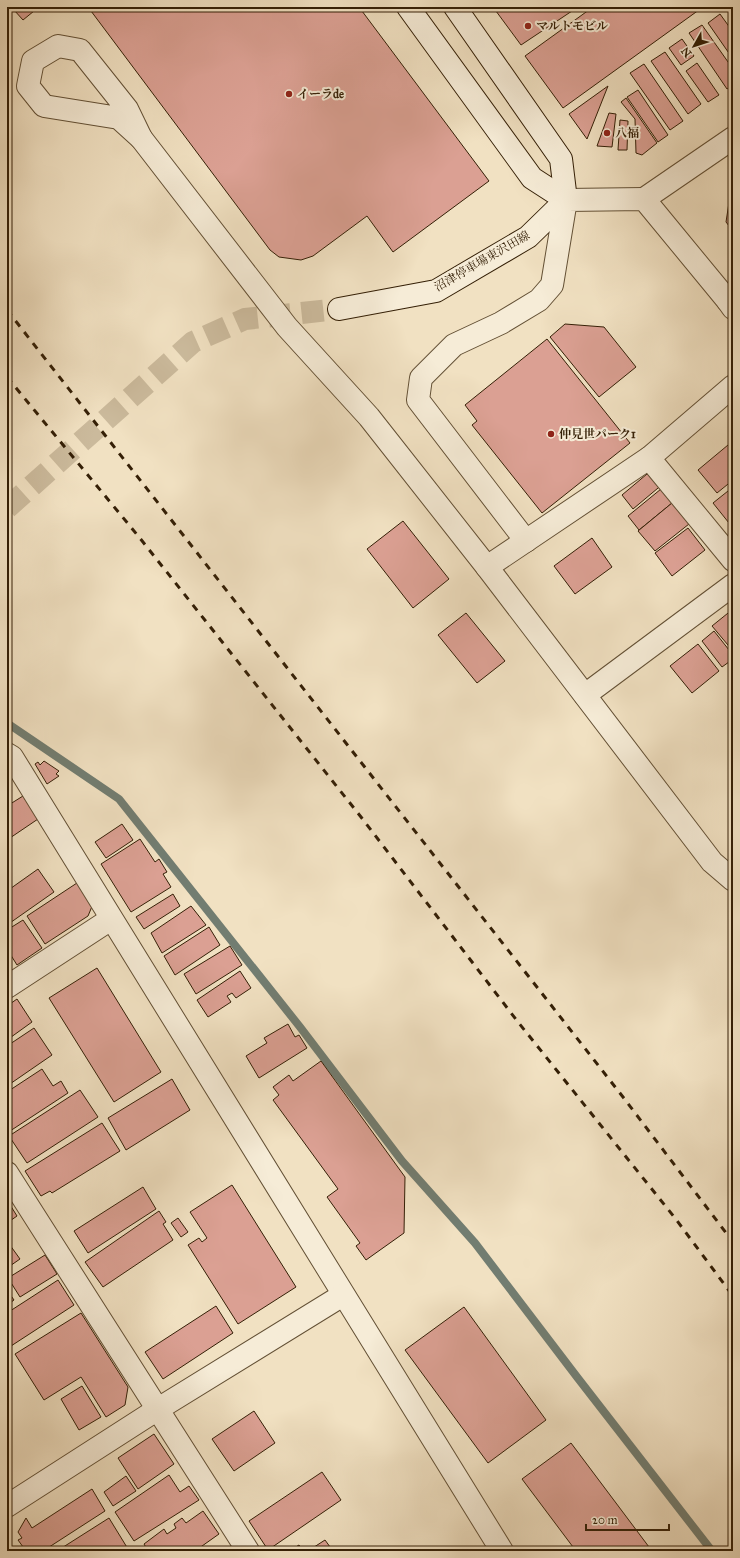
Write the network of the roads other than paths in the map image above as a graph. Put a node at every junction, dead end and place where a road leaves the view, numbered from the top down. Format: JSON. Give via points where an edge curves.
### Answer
{"nodes":[{"id":1,"x":408,"y":7,"type":"edge"},
{"id":2,"x":455,"y":7,"type":"edge"},
{"id":3,"x":141,"y":138,"type":"junction"},
{"id":4,"x":733,"y":138,"type":"edge"},
{"id":5,"x":644,"y":198,"type":"junction"},
{"id":6,"x":566,"y":200,"type":"junction"},
{"id":7,"x":731,"y":303,"type":"edge"},
{"id":8,"x":340,"y":309,"type":"tunnel mouth"},
{"id":9,"x":733,"y":386,"type":"edge"},
{"id":10,"x":649,"y":458,"type":"junction"},
{"id":11,"x":526,"y":541,"type":"junction"},
{"id":12,"x":733,"y":560,"type":"edge"},
{"id":13,"x":487,"y":567,"type":"junction"},
{"id":14,"x":733,"y":585,"type":"edge"},
{"id":15,"x":585,"y":695,"type":"junction"},
{"id":16,"x":7,"y":754,"type":"edge"},
{"id":17,"x":733,"y":880,"type":"edge"},
{"id":18,"x":111,"y":919,"type":"junction"},
{"id":19,"x":7,"y":986,"type":"edge"},
{"id":20,"x":7,"y":1173,"type":"edge"},
{"id":21,"x":343,"y":1295,"type":"junction"},
{"id":22,"x":158,"y":1409,"type":"junction"},
{"id":23,"x":7,"y":1506,"type":"edge"},
{"id":24,"x":248,"y":1551,"type":"edge"},
{"id":25,"x":502,"y":1551,"type":"edge"}],
"edges":[{"from":1,"to":6,"type":"street","via":[[532,178]]},
{"from":2,"to":6,"type":"street","via":[[561,159]]},
{"from":3,"to":3,"type":"street","via":[[119,118],[44,106],[28,86],[33,61],[58,46],[80,50],[127,109]]},
{"from":3,"to":13,"type":"street","via":[[287,327],[369,417]]},
{"from":4,"to":5,"type":"street"},
{"from":5,"to":6,"type":"street"},
{"from":5,"to":7,"type":"street"},
{"from":6,"to":8,"type":"street","name":"沼津停車場東沢田線","via":[[528,237],[436,291]]},
{"from":6,"to":11,"type":"street","via":[[552,284],[539,300],[520,312],[454,345],[421,378],[418,400]]},
{"from":9,"to":10,"type":"street"},
{"from":10,"to":11,"type":"street"},
{"from":10,"to":12,"type":"street"},
{"from":11,"to":13,"type":"street"},
{"from":13,"to":15,"type":"street"},
{"from":14,"to":15,"type":"street"},
{"from":15,"to":17,"type":"street","via":[[712,862]]},
{"from":16,"to":18,"type":"street","via":[[12,757]]},
{"from":18,"to":19,"type":"street"},
{"from":18,"to":21,"type":"street"},
{"from":20,"to":22,"type":"street"},
{"from":21,"to":22,"type":"street"},
{"from":21,"to":25,"type":"street"},
{"from":22,"to":23,"type":"street"},
{"from":22,"to":24,"type":"street"}]}
